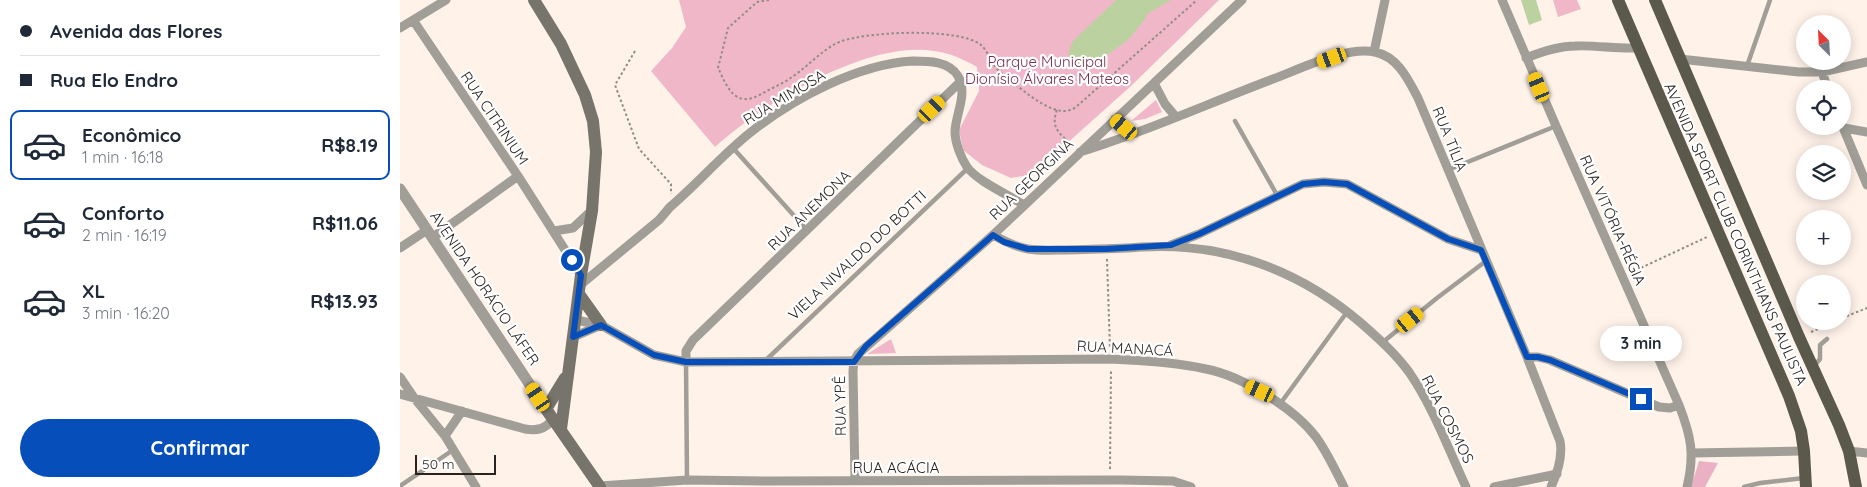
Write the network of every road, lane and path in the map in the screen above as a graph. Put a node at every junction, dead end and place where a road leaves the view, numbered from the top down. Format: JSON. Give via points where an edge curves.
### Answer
{"nodes":[{"id":1,"x":446,"y":0,"type":"edge"},
{"id":2,"x":534,"y":0,"type":"edge"},
{"id":3,"x":769,"y":0,"type":"edge"},
{"id":4,"x":1197,"y":0,"type":"edge"},
{"id":5,"x":1242,"y":0,"type":"edge"},
{"id":6,"x":1385,"y":0,"type":"edge"},
{"id":7,"x":1502,"y":0,"type":"edge"},
{"id":8,"x":1618,"y":0,"type":"edge"},
{"id":9,"x":1655,"y":0,"type":"edge"},
{"id":10,"x":1770,"y":0,"type":"edge"},
{"id":11,"x":413,"y":20,"type":"junction"},
{"id":12,"x":400,"y":28,"type":"edge"},
{"id":13,"x":1637,"y":48,"type":"junction"},
{"id":14,"x":635,"y":51,"type":"dead end"},
{"id":15,"x":1374,"y":52,"type":"junction"},
{"id":16,"x":1526,"y":58,"type":"junction"},
{"id":17,"x":1680,"y":58,"type":"junction"},
{"id":18,"x":1867,"y":62,"type":"edge"},
{"id":19,"x":1747,"y":67,"type":"junction"},
{"id":20,"x":1822,"y":72,"type":"junction"},
{"id":21,"x":1825,"y":80,"type":"edge"},
{"id":22,"x":960,"y":82,"type":"junction"},
{"id":23,"x":1154,"y":83,"type":"junction"},
{"id":24,"x":1057,"y":110,"type":"junction"},
{"id":25,"x":1176,"y":117,"type":"junction"},
{"id":26,"x":1115,"y":119,"type":"junction"},
{"id":27,"x":1236,"y":121,"type":"dead end"},
{"id":28,"x":1556,"y":126,"type":"junction"},
{"id":29,"x":1851,"y":128,"type":"edge"},
{"id":30,"x":1867,"y":132,"type":"edge"},
{"id":31,"x":1136,"y":133,"type":"junction"},
{"id":32,"x":1847,"y":135,"type":"edge"},
{"id":33,"x":732,"y":148,"type":"junction"},
{"id":34,"x":1080,"y":152,"type":"junction"},
{"id":35,"x":968,"y":168,"type":"junction"},
{"id":36,"x":1447,"y":170,"type":"junction"},
{"id":37,"x":518,"y":176,"type":"junction"},
{"id":38,"x":1867,"y":185,"type":"edge"},
{"id":39,"x":400,"y":189,"type":"edge"},
{"id":40,"x":1277,"y":195,"type":"junction"},
{"id":41,"x":1024,"y":205,"type":"junction"},
{"id":42,"x":670,"y":207,"type":"junction"},
{"id":43,"x":592,"y":211,"type":"junction"},
{"id":44,"x":807,"y":230,"type":"junction"},
{"id":45,"x":554,"y":231,"type":"junction"},
{"id":46,"x":1718,"y":232,"type":"junction"},
{"id":47,"x":430,"y":234,"type":"junction"},
{"id":48,"x":993,"y":235,"type":"junction"},
{"id":49,"x":1171,"y":245,"type":"junction"},
{"id":50,"x":400,"y":248,"type":"edge"},
{"id":51,"x":1481,"y":250,"type":"junction"},
{"id":52,"x":1486,"y":262,"type":"junction"},
{"id":53,"x":1623,"y":276,"type":"junction"},
{"id":54,"x":580,"y":285,"type":"junction"},
{"id":55,"x":1867,"y":308,"type":"edge"},
{"id":56,"x":1347,"y":312,"type":"junction"},
{"id":57,"x":1851,"y":314,"type":"edge"},
{"id":58,"x":576,"y":320,"type":"junction"},
{"id":59,"x":601,"y":325,"type":"junction"},
{"id":60,"x":1815,"y":330,"type":"edge"},
{"id":61,"x":573,"y":337,"type":"junction"},
{"id":62,"x":1799,"y":337,"type":"junction"},
{"id":63,"x":1827,"y":339,"type":"dead end"},
{"id":64,"x":1383,"y":342,"type":"junction"},
{"id":65,"x":1527,"y":357,"type":"junction"},
{"id":66,"x":765,"y":361,"type":"junction"},
{"id":67,"x":686,"y":362,"type":"junction"},
{"id":68,"x":854,"y":362,"type":"junction"},
{"id":69,"x":1813,"y":368,"type":"junction"},
{"id":70,"x":567,"y":376,"type":"junction"},
{"id":71,"x":400,"y":377,"type":"edge"},
{"id":72,"x":400,"y":394,"type":"edge"},
{"id":73,"x":415,"y":399,"type":"junction"},
{"id":74,"x":1280,"y":404,"type":"junction"},
{"id":75,"x":1679,"y":405,"type":"junction"},
{"id":76,"x":546,"y":409,"type":"junction"},
{"id":77,"x":462,"y":411,"type":"junction"},
{"id":78,"x":557,"y":424,"type":"junction"},
{"id":79,"x":444,"y":436,"type":"junction"},
{"id":80,"x":453,"y":450,"type":"junction"},
{"id":81,"x":1804,"y":451,"type":"junction"},
{"id":82,"x":1848,"y":451,"type":"junction"},
{"id":83,"x":1692,"y":452,"type":"junction"},
{"id":84,"x":1867,"y":453,"type":"edge"},
{"id":85,"x":1557,"y":474,"type":"junction"},
{"id":86,"x":687,"y":480,"type":"junction"},
{"id":87,"x":856,"y":480,"type":"junction"},
{"id":88,"x":1806,"y":482,"type":"edge"},
{"id":89,"x":766,"y":484,"type":"edge"},
{"id":90,"x":983,"y":484,"type":"edge"},
{"id":91,"x":400,"y":486,"type":"edge"},
{"id":92,"x":1514,"y":486,"type":"edge"},
{"id":93,"x":476,"y":487,"type":"edge"},
{"id":94,"x":600,"y":487,"type":"edge"},
{"id":95,"x":1191,"y":487,"type":"edge"},
{"id":96,"x":1344,"y":487,"type":"edge"},
{"id":97,"x":1466,"y":487,"type":"edge"},
{"id":98,"x":1494,"y":487,"type":"edge"},
{"id":99,"x":1551,"y":487,"type":"edge"},
{"id":100,"x":1688,"y":487,"type":"edge"},
{"id":101,"x":1744,"y":487,"type":"edge"},
{"id":102,"x":1856,"y":487,"type":"edge"}],
"edges":[{"from":1,"to":11,"type":"street"},
{"from":2,"to":43,"type":"main road","via":[[561,44],[585,95],[593,122],[596,152]]},
{"from":3,"to":24,"type":"path","via":[[757,2],[728,28],[718,68],[736,96],[754,98],[792,78],[836,43],[850,38],[940,34],[981,45],[998,70]]},
{"from":4,"to":24,"type":"path","via":[[1076,107]]},
{"from":5,"to":23,"type":"street","name":"RUA GEORGINA"},
{"from":6,"to":15,"type":"street"},
{"from":7,"to":16,"type":"street","name":"RUA VITÓRIA-RÉGIA"},
{"from":8,"to":13,"type":"main road","name":"AVENIDA SPORT CLUB CORINTHIANS PAULISTA"},
{"from":9,"to":17,"type":"main road"},
{"from":10,"to":19,"type":"lane"},
{"from":11,"to":12,"type":"street"},
{"from":11,"to":37,"type":"street","name":"RUA CITRINIUM"},
{"from":13,"to":16,"type":"street","via":[[1574,46]]},
{"from":13,"to":46,"type":"main road","name":"AVENIDA SPORT CLUB CORINTHIANS PAULISTA"},
{"from":14,"to":42,"type":"path","via":[[615,85],[639,149],[671,184]]},
{"from":15,"to":25,"type":"street","via":[[1332,58]]},
{"from":15,"to":36,"type":"street","name":"RUA TÍLIA","via":[[1406,73]]},
{"from":16,"to":28,"type":"street","name":"RUA VITÓRIA-RÉGIA"},
{"from":17,"to":19,"type":"street"},
{"from":17,"to":62,"type":"main road"},
{"from":18,"to":20,"type":"street"},
{"from":19,"to":20,"type":"street"},
{"from":20,"to":21,"type":"street"},
{"from":22,"to":33,"type":"street","name":"RUA MIMOSA","via":[[951,68],[930,61],[901,62],[869,70],[840,79],[810,94],[775,115]]},
{"from":22,"to":35,"type":"street","via":[[961,106],[955,136]]},
{"from":22,"to":44,"type":"street","name":"RUA ANEMONA"},
{"from":23,"to":25,"type":"street"},
{"from":23,"to":26,"type":"street","name":"RUA GEORGINA"},
{"from":24,"to":34,"type":"path","via":[[1055,128]]},
{"from":25,"to":31,"type":"street"},
{"from":26,"to":31,"type":"street"},
{"from":26,"to":34,"type":"street","name":"RUA GEORGINA"},
{"from":27,"to":40,"type":"lane"},
{"from":28,"to":36,"type":"lane"},
{"from":28,"to":53,"type":"street","name":"RUA VITÓRIA-RÉGIA"},
{"from":29,"to":30,"type":"street"},
{"from":31,"to":34,"type":"street"},
{"from":32,"to":38,"type":"street"},
{"from":33,"to":42,"type":"street","name":"RUA MIMOSA"},
{"from":33,"to":44,"type":"lane"},
{"from":34,"to":41,"type":"street","name":"RUA GEORGINA"},
{"from":35,"to":41,"type":"street"},
{"from":35,"to":66,"type":"lane","name":"VIELA NIVALDO DO BOTTI"},
{"from":36,"to":51,"type":"street","name":"RUA TÍLIA"},
{"from":37,"to":45,"type":"street","name":"RUA CITRINIUM"},
{"from":37,"to":47,"type":"street"},
{"from":39,"to":47,"type":"street","name":"AVENIDA HORÁCIO LÁFER"},
{"from":40,"to":49,"type":"street"},
{"from":40,"to":51,"type":"street","via":[[1308,183],[1347,184],[1448,239]]},
{"from":41,"to":48,"type":"street","name":"RUA GEORGINA"},
{"from":42,"to":54,"type":"street","name":"RUA MIMOSA","via":[[659,220]]},
{"from":43,"to":45,"type":"street","via":[[573,228]]},
{"from":43,"to":54,"type":"main road"},
{"from":44,"to":67,"type":"street","name":"RUA ANEMONA","via":[[694,340],[686,351]]},
{"from":45,"to":54,"type":"street","name":"RUA CITRINIUM"},
{"from":46,"to":53,"type":"path"},
{"from":46,"to":81,"type":"main road","name":"AVENIDA SPORT CLUB CORINTHIANS PAULISTA","via":[[1789,396]]},
{"from":47,"to":50,"type":"street"},
{"from":47,"to":76,"type":"street","name":"AVENIDA HORÁCIO LÁFER"},
{"from":48,"to":49,"type":"street","name":"RUA COSMOS","via":[[1028,249]]},
{"from":48,"to":68,"type":"street","name":"RUA GEORGINA","via":[[866,346]]},
{"from":49,"to":56,"type":"street","name":"RUA COSMOS","via":[[1237,255],[1300,281]]},
{"from":51,"to":52,"type":"street","name":"RUA TÍLIA"},
{"from":52,"to":64,"type":"lane"},
{"from":52,"to":65,"type":"street","name":"RUA TÍLIA"},
{"from":53,"to":75,"type":"street","name":"RUA VITÓRIA-RÉGIA"},
{"from":54,"to":58,"type":"main road"},
{"from":54,"to":59,"type":"main road"},
{"from":55,"to":57,"type":"path"},
{"from":56,"to":64,"type":"street","name":"RUA COSMOS"},
{"from":56,"to":74,"type":"lane"},
{"from":58,"to":59,"type":"street"},
{"from":58,"to":61,"type":"main road"},
{"from":59,"to":61,"type":"street"},
{"from":59,"to":67,"type":"street","via":[[654,355]]},
{"from":60,"to":62,"type":"path"},
{"from":61,"to":70,"type":"main road"},
{"from":62,"to":69,"type":"main road"},
{"from":63,"to":69,"type":"lane","via":[[1820,345],[1820,359]]},
{"from":64,"to":97,"type":"street","name":"RUA COSMOS","via":[[1418,386]]},
{"from":65,"to":75,"type":"street","via":[[1550,360],[1659,407]]},
{"from":65,"to":85,"type":"street","name":"RUA TÍLIA","via":[[1560,441],[1562,449]]},
{"from":66,"to":67,"type":"street"},
{"from":66,"to":68,"type":"street"},
{"from":67,"to":86,"type":"lane"},
{"from":68,"to":74,"type":"street","name":"RUA MANACÁ","via":[[1111,359],[1154,362],[1221,373]]},
{"from":68,"to":87,"type":"street","name":"RUA YPÊ"},
{"from":69,"to":82,"type":"main road"},
{"from":70,"to":76,"type":"main road"},
{"from":70,"to":78,"type":"main road"},
{"from":71,"to":73,"type":"street"},
{"from":72,"to":73,"type":"street"},
{"from":73,"to":77,"type":"street"},
{"from":73,"to":79,"type":"street"},
{"from":74,"to":96,"type":"street","name":"RUA MANACÁ","via":[[1316,438]]},
{"from":75,"to":83,"type":"street","name":"RUA VITÓRIA-RÉGIA","via":[[1689,431]]},
{"from":76,"to":78,"type":"main road","name":"AVENIDA HORÁCIO LÁFER"},
{"from":77,"to":78,"type":"street","via":[[535,431]]},
{"from":77,"to":79,"type":"street"},
{"from":78,"to":94,"type":"main road","name":"AVENIDA HORÁCIO LÁFER"},
{"from":79,"to":80,"type":"street"},
{"from":80,"to":91,"type":"lane"},
{"from":80,"to":93,"type":"street"},
{"from":81,"to":83,"type":"street"},
{"from":81,"to":88,"type":"main road","name":"AVENIDA SPORT CLUB CORINTHIANS PAULISTA"},
{"from":82,"to":84,"type":"street"},
{"from":82,"to":102,"type":"main road"},
{"from":83,"to":100,"type":"street"},
{"from":85,"to":92,"type":"street"},
{"from":85,"to":99,"type":"street","name":"RUA TÍLIA"},
{"from":86,"to":89,"type":"street","name":"RUA ACÁCIA"},
{"from":86,"to":94,"type":"street","name":"RUA ACÁCIA"},
{"from":87,"to":89,"type":"street","name":"RUA ACÁCIA"},
{"from":87,"to":90,"type":"street","name":"RUA ACÁCIA"},
{"from":88,"to":101,"type":"lane","via":[[1769,481]]},
{"from":90,"to":95,"type":"street","name":"RUA ACÁCIA","via":[[1144,480],[1173,481]]},
{"from":92,"to":98,"type":"street"}]}
